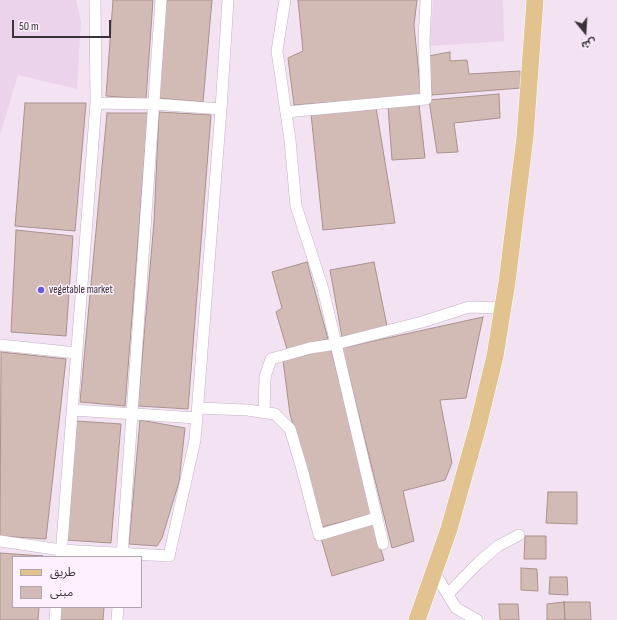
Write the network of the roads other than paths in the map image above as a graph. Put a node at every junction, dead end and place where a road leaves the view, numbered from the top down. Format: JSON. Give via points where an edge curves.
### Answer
{"nodes":[{"id":1,"x":96,"y":0,"type":"edge"},
{"id":2,"x":161,"y":0,"type":"edge"},
{"id":3,"x":228,"y":0,"type":"edge"},
{"id":4,"x":285,"y":0,"type":"edge"},
{"id":5,"x":426,"y":0,"type":"edge"},
{"id":6,"x":535,"y":0,"type":"edge"},
{"id":7,"x":96,"y":103,"type":"junction"},
{"id":8,"x":153,"y":104,"type":"junction"},
{"id":9,"x":221,"y":109,"type":"junction"},
{"id":10,"x":286,"y":112,"type":"junction"},
{"id":11,"x":503,"y":308,"type":"junction"},
{"id":12,"x":336,"y":344,"type":"junction"},
{"id":13,"x":0,"y":345,"type":"edge"},
{"id":14,"x":77,"y":353,"type":"junction"},
{"id":15,"x":72,"y":410,"type":"junction"},
{"id":16,"x":132,"y":413,"type":"junction"},
{"id":17,"x":197,"y":413,"type":"junction"},
{"id":18,"x":264,"y":413,"type":"junction"},
{"id":19,"x":376,"y":518,"type":"junction"},
{"id":20,"x":519,"y":535,"type":"dead end"},
{"id":21,"x":0,"y":541,"type":"edge"},
{"id":22,"x":383,"y":544,"type":"dead end"},
{"id":23,"x":61,"y":553,"type":"edge"},
{"id":24,"x":123,"y":555,"type":"edge"},
{"id":25,"x":434,"y":572,"type":"junction"},
{"id":26,"x":448,"y":594,"type":"junction"},
{"id":27,"x":56,"y":608,"type":"edge"},
{"id":28,"x":118,"y":608,"type":"edge"},
{"id":29,"x":55,"y":620,"type":"edge"},
{"id":30,"x":117,"y":620,"type":"edge"},
{"id":31,"x":417,"y":620,"type":"edge"},
{"id":32,"x":477,"y":620,"type":"edge"}],
"edges":[{"from":1,"to":7,"type":"street"},
{"from":2,"to":8,"type":"street"},
{"from":3,"to":9,"type":"street"},
{"from":4,"to":10,"type":"street","via":[[277,51]]},
{"from":5,"to":10,"type":"street","via":[[426,99]]},
{"from":6,"to":11,"type":"main road","via":[[525,137]]},
{"from":7,"to":8,"type":"street"},
{"from":7,"to":14,"type":"street"},
{"from":8,"to":9,"type":"street"},
{"from":8,"to":16,"type":"street"},
{"from":9,"to":17,"type":"street"},
{"from":10,"to":12,"type":"street","via":[[296,206],[323,289]]},
{"from":11,"to":12,"type":"street","via":[[469,307]]},
{"from":11,"to":25,"type":"main road","via":[[495,356],[478,426]]},
{"from":12,"to":18,"type":"street","via":[[271,359],[265,377]]},
{"from":12,"to":19,"type":"street"},
{"from":13,"to":14,"type":"street"},
{"from":14,"to":15,"type":"street"},
{"from":15,"to":16,"type":"street"},
{"from":15,"to":23,"type":"street"},
{"from":16,"to":17,"type":"street"},
{"from":16,"to":24,"type":"street"},
{"from":17,"to":18,"type":"street"},
{"from":17,"to":24,"type":"street","via":[[195,440],[169,556]]},
{"from":18,"to":19,"type":"street","via":[[275,414],[290,429],[319,535]]},
{"from":19,"to":22,"type":"street"},
{"from":20,"to":26,"type":"street","via":[[498,546],[478,562]]},
{"from":21,"to":23,"type":"street"},
{"from":23,"to":24,"type":"street"},
{"from":25,"to":26,"type":"street"},
{"from":25,"to":31,"type":"main road"},
{"from":26,"to":32,"type":"street","via":[[456,608]]},
{"from":27,"to":29,"type":"street"},
{"from":28,"to":30,"type":"street"}]}
